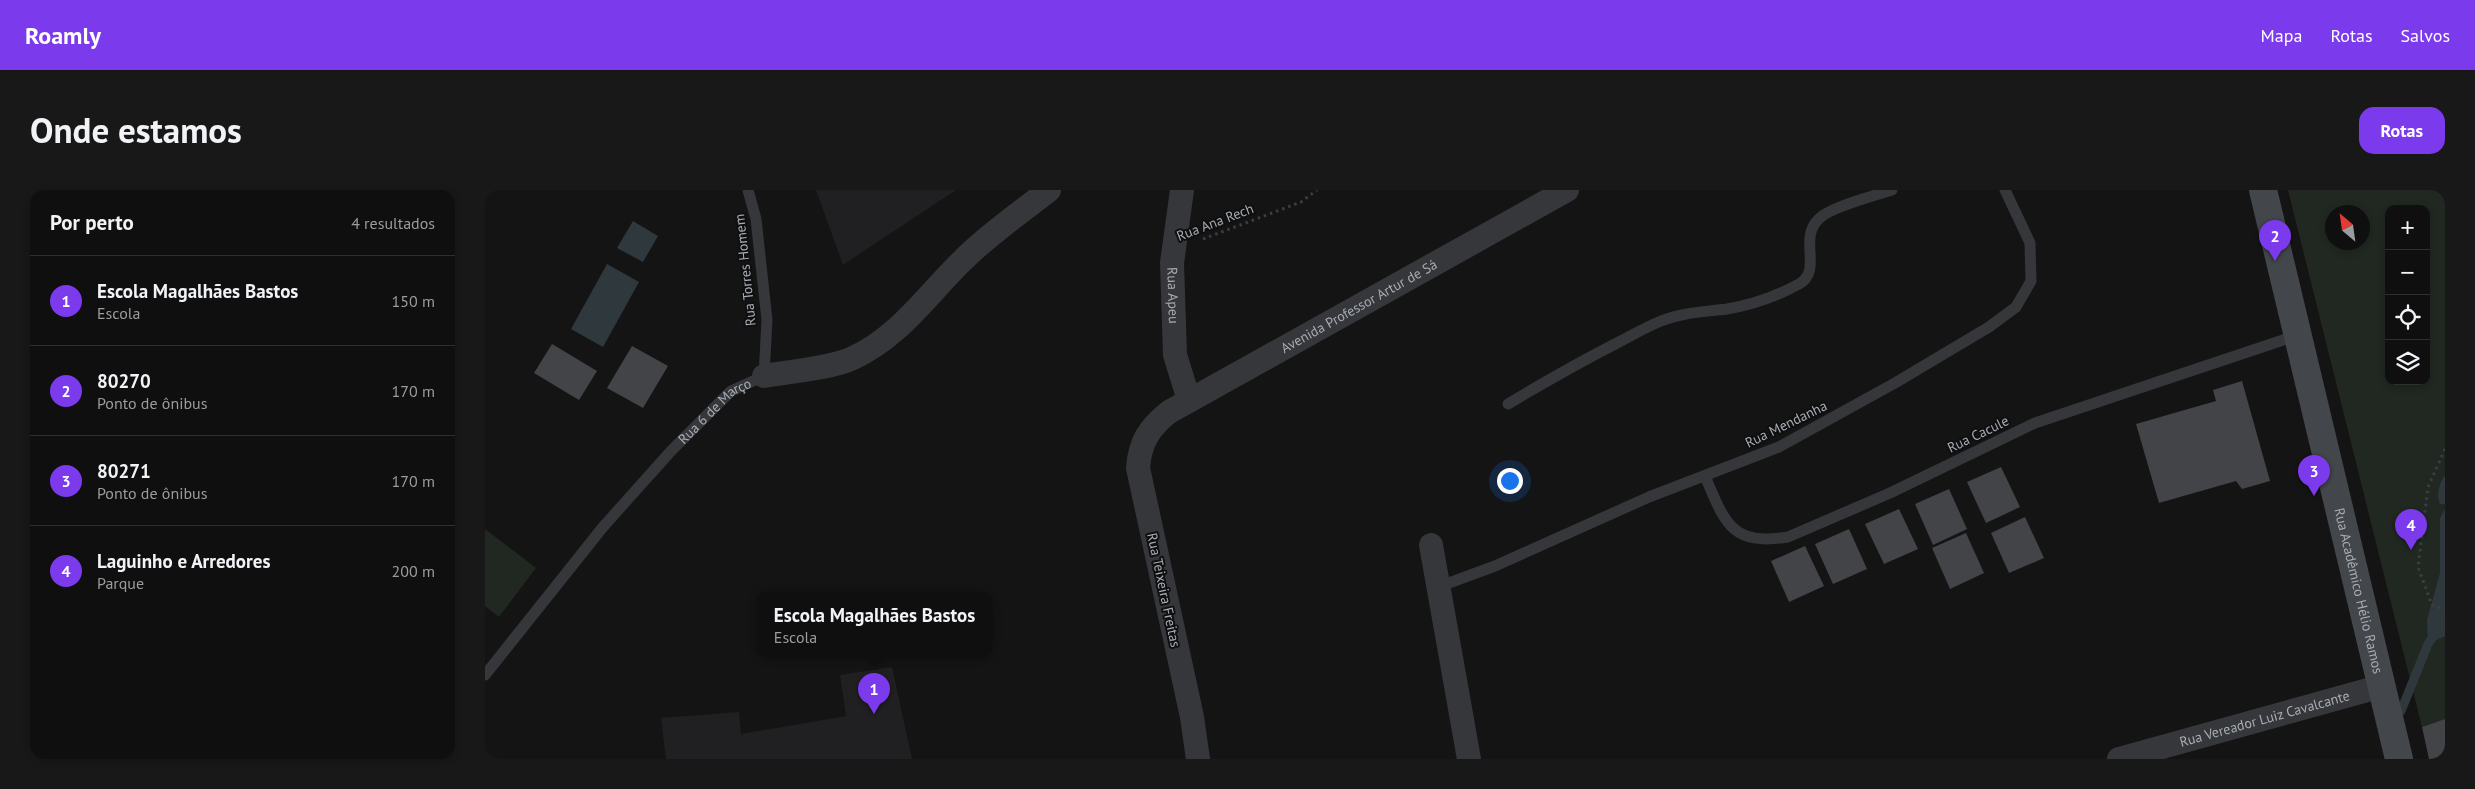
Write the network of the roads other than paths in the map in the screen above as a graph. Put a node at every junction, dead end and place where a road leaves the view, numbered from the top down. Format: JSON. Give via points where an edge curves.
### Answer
{"nodes":[{"id":1,"x":748,"y":190,"type":"edge"},
{"id":2,"x":1049,"y":190,"type":"edge"},
{"id":3,"x":1182,"y":190,"type":"edge"},
{"id":4,"x":1567,"y":190,"type":"edge"},
{"id":5,"x":1892,"y":190,"type":"edge"},
{"id":6,"x":2005,"y":190,"type":"edge"},
{"id":7,"x":2263,"y":190,"type":"edge"},
{"id":8,"x":2298,"y":335,"type":"junction"},
{"id":9,"x":763,"y":376,"type":"junction"},
{"id":10,"x":1189,"y":400,"type":"junction"},
{"id":11,"x":1507,"y":404,"type":"dead end"},
{"id":12,"x":1153,"y":424,"type":"joint"},
{"id":13,"x":1705,"y":476,"type":"junction"},
{"id":14,"x":1431,"y":545,"type":"dead end"},
{"id":15,"x":1439,"y":587,"type":"junction"},
{"id":16,"x":485,"y":675,"type":"edge"},
{"id":17,"x":2382,"y":686,"type":"junction"},
{"id":18,"x":1198,"y":759,"type":"edge"},
{"id":19,"x":1469,"y":759,"type":"edge"},
{"id":20,"x":2119,"y":759,"type":"edge"},
{"id":21,"x":2399,"y":759,"type":"edge"}],
"edges":[{"from":1,"to":9,"type":"lane","name":"Rua Torres Homem","via":[[756,219],[767,320]]},
{"from":2,"to":9,"type":"street","name":"Rua 6 de Março","via":[[965,258],[879,346],[851,360]]},
{"from":3,"to":10,"type":"street","name":"Rua Apeu","via":[[1172,263],[1175,355]]},
{"from":4,"to":10,"type":"street","name":"Avenida Professor Artur de Sá"},
{"from":5,"to":11,"type":"lane","via":[[1832,210],[1821,217],[1808,236],[1809,273],[1801,283],[1759,301],[1727,309],[1680,314],[1659,321]]},
{"from":6,"to":13,"type":"lane","name":"Rua Mendanha","via":[[2030,243],[2031,281],[2016,307],[1989,327],[1779,447]]},
{"from":7,"to":8,"type":"street","name":"Rua Acadêmico Hélio Ramos"},
{"from":8,"to":13,"type":"lane","name":"Rua Cacule","via":[[2035,423],[1890,493],[1788,537],[1752,539],[1735,531],[1721,515]]},
{"from":8,"to":17,"type":"street","name":"Rua Acadêmico Hélio Ramos"},
{"from":9,"to":16,"type":"lane","name":"Rua 6 de Março","via":[[731,391],[671,451],[603,527]]},
{"from":10,"to":12,"type":"street","name":"Avenida Professor Artur de Sá"},
{"from":12,"to":18,"type":"street","name":"Rua Teixeira Freitas","via":[[1144,437],[1138,468],[1192,717]]},
{"from":13,"to":15,"type":"lane","name":"Rua Mendanha"},
{"from":14,"to":15,"type":"street"},
{"from":15,"to":19,"type":"street"},
{"from":17,"to":20,"type":"street","name":"Rua Vereador Luiz Cavalcante"},
{"from":17,"to":21,"type":"street","name":"Rua Acadêmico Hélio Ramos"}]}
